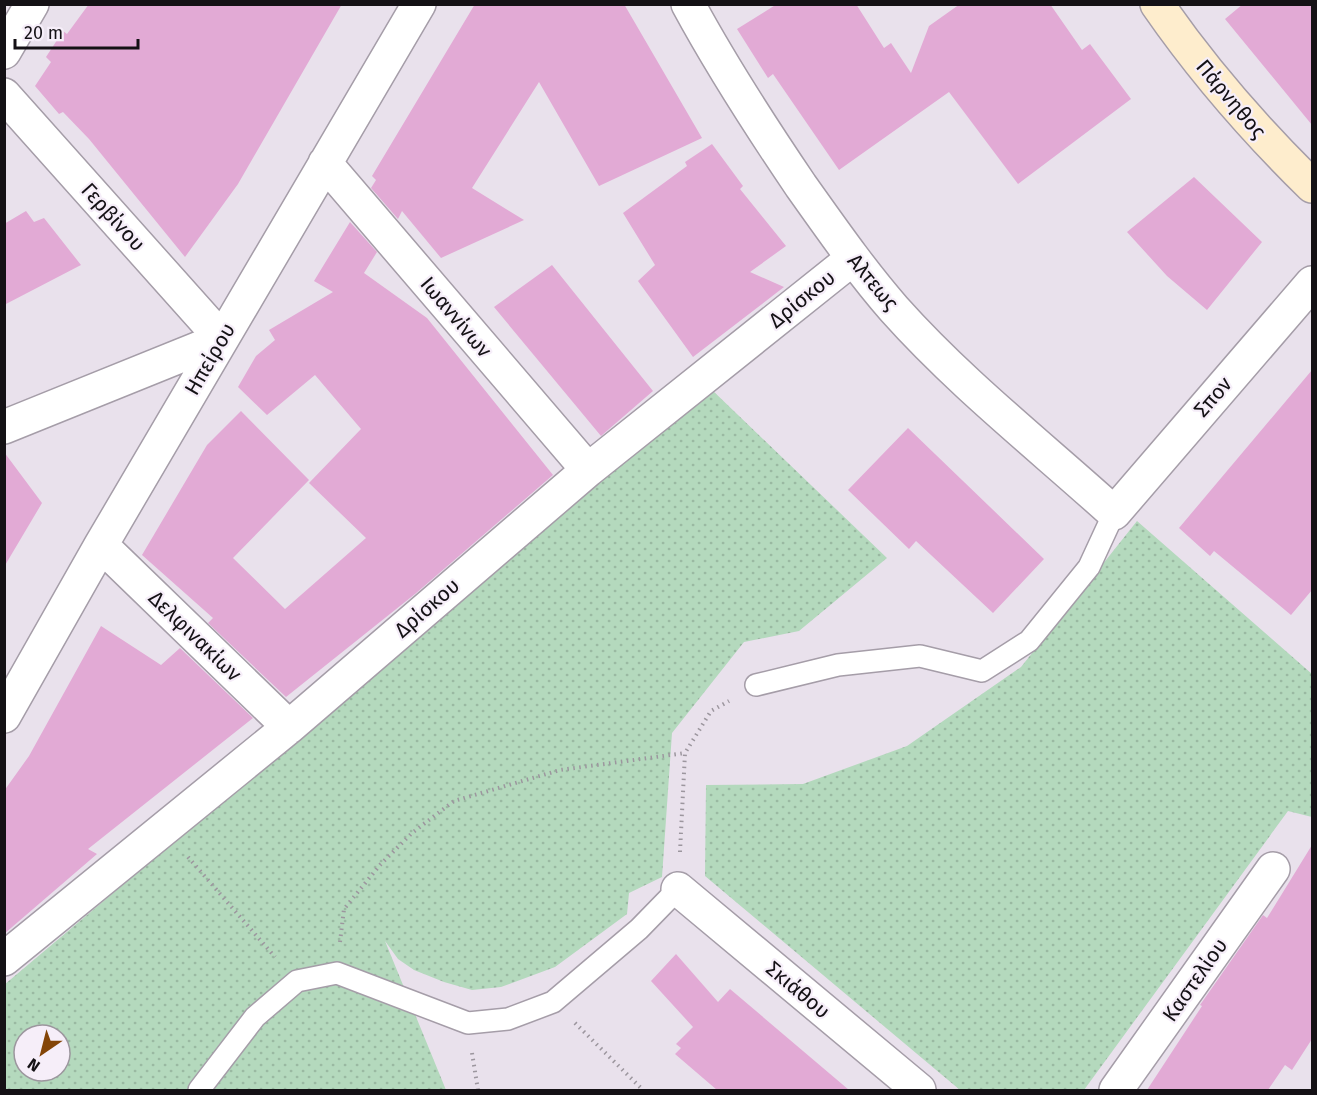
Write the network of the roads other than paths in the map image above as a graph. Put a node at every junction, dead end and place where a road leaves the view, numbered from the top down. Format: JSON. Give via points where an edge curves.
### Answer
{"nodes":[{"id":1,"x":32,"y":4,"type":"edge"},
{"id":2,"x":419,"y":4,"type":"edge"},
{"id":3,"x":688,"y":4,"type":"edge"},
{"id":4,"x":1157,"y":4,"type":"edge"},
{"id":5,"x":4,"y":52,"type":"edge"},
{"id":6,"x":4,"y":95,"type":"edge"},
{"id":7,"x":325,"y":163,"type":"junction"},
{"id":8,"x":1312,"y":186,"type":"edge"},
{"id":9,"x":852,"y":259,"type":"junction"},
{"id":10,"x":1312,"y":283,"type":"edge"},
{"id":11,"x":222,"y":339,"type":"junction"},
{"id":12,"x":4,"y":427,"type":"edge"},
{"id":13,"x":588,"y":470,"type":"junction"},
{"id":14,"x":1114,"y":513,"type":"junction"},
{"id":15,"x":101,"y":545,"type":"junction"},
{"id":16,"x":756,"y":685,"type":"road end"},
{"id":17,"x":4,"y":716,"type":"edge"},
{"id":18,"x":288,"y":727,"type":"junction"},
{"id":19,"x":1274,"y":869,"type":"dead end"},
{"id":20,"x":678,"y":889,"type":"joint"},
{"id":21,"x":4,"y":959,"type":"edge"},
{"id":22,"x":199,"y":1090,"type":"edge"},
{"id":23,"x":919,"y":1090,"type":"edge"},
{"id":24,"x":1116,"y":1090,"type":"edge"}],
"edges":[{"from":1,"to":5,"type":"street"},
{"from":2,"to":7,"type":"street","name":"Ηπείρου"},
{"from":3,"to":9,"type":"street","name":"Αλτεως","via":[[774,146]]},
{"from":4,"to":8,"type":"street","name":"Πάρνηθος","via":[[1184,44],[1255,130]]},
{"from":6,"to":11,"type":"street","name":"Γερβίνου"},
{"from":7,"to":11,"type":"street","name":"Ηπείρου"},
{"from":7,"to":13,"type":"street","name":"Ιωαννίνων"},
{"from":9,"to":13,"type":"street","name":"Δρίσκου"},
{"from":9,"to":14,"type":"street","name":"Αλτεως","via":[[948,363]]},
{"from":10,"to":14,"type":"street","name":"Σπον"},
{"from":11,"to":12,"type":"street"},
{"from":11,"to":15,"type":"street","name":"Ηπείρου"},
{"from":13,"to":18,"type":"street","name":"Δρίσκου"},
{"from":14,"to":16,"type":"lane","via":[[1089,567],[1029,641],[982,671],[920,657],[838,665]]},
{"from":15,"to":17,"type":"street","name":"Ηπείρου"},
{"from":15,"to":18,"type":"street","name":"Δελφινακίων"},
{"from":18,"to":21,"type":"street","name":"Δρίσκου"},
{"from":19,"to":24,"type":"street","name":"Καστελίου"},
{"from":20,"to":22,"type":"lane","via":[[639,929],[553,1002],[508,1018],[468,1023],[337,973],[297,981],[255,1017]]},
{"from":20,"to":23,"type":"street","name":"Σκιάθου"}]}
